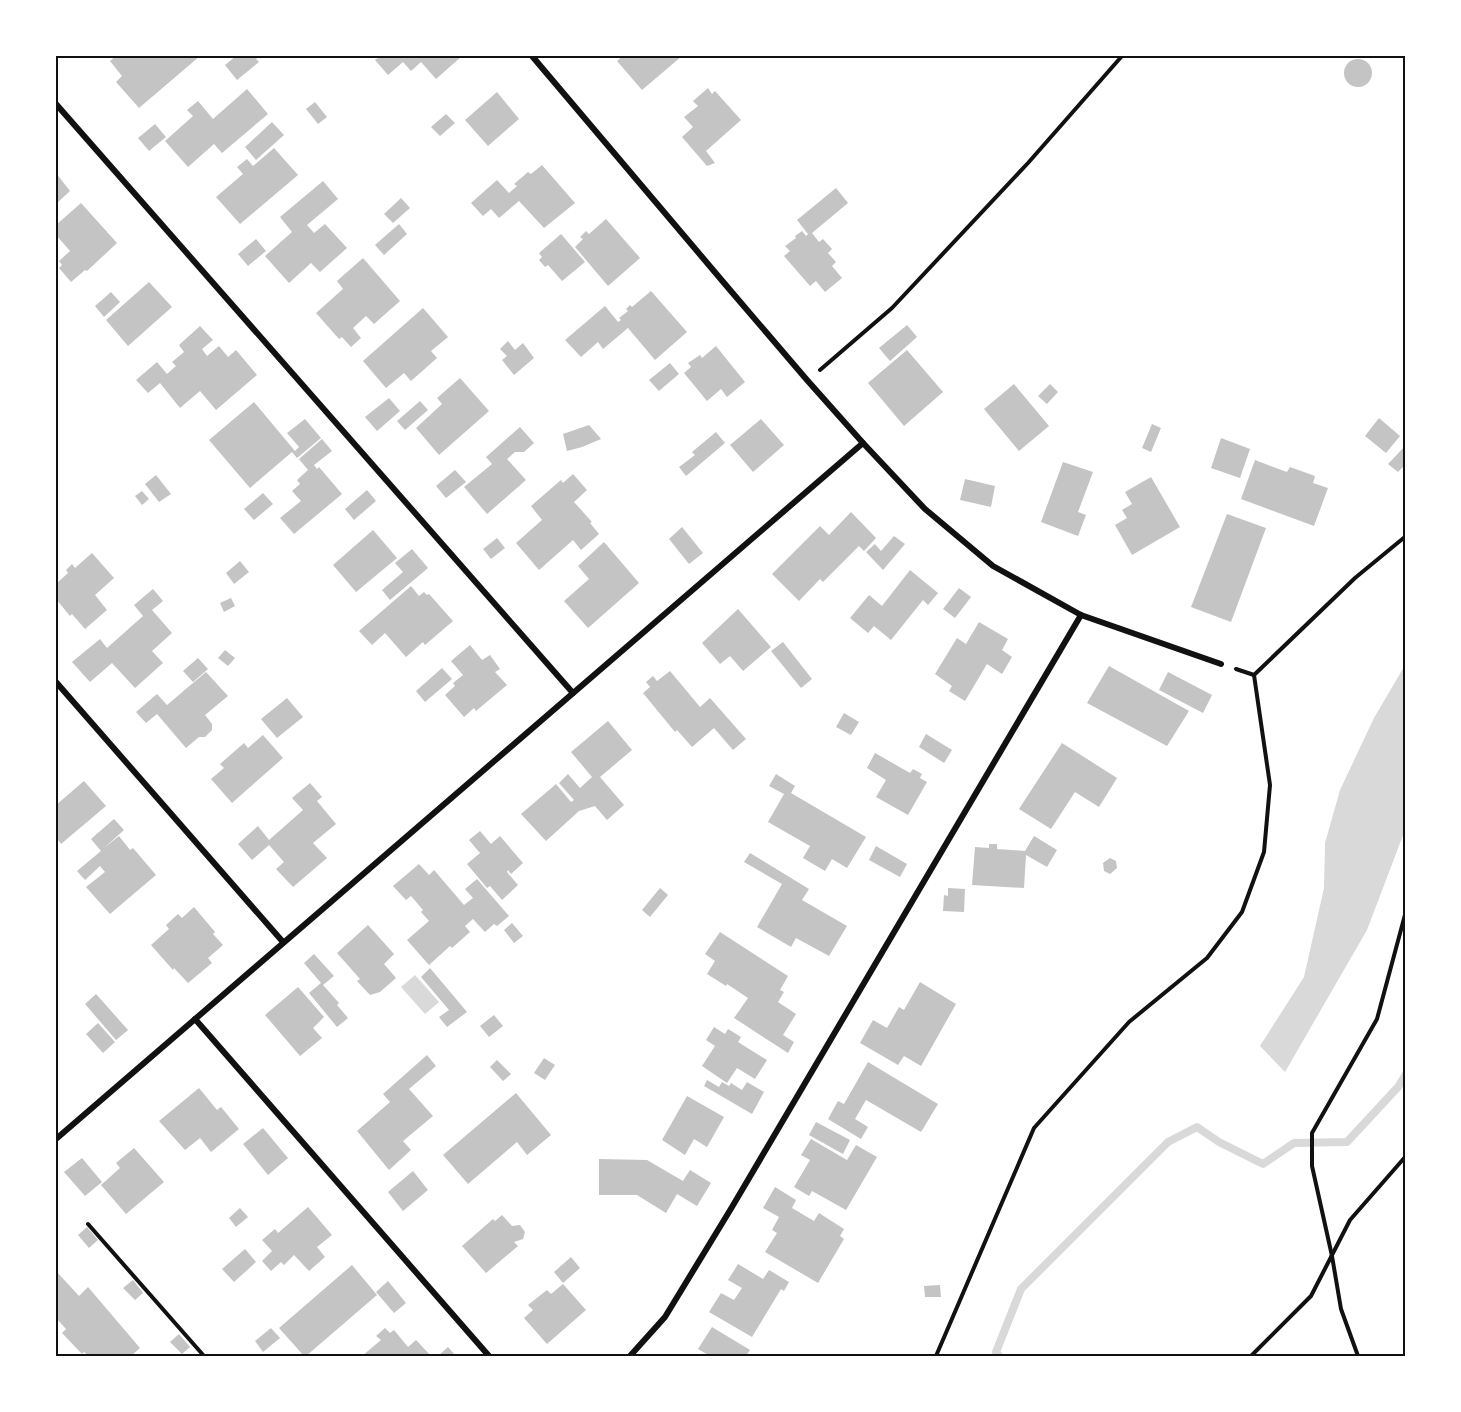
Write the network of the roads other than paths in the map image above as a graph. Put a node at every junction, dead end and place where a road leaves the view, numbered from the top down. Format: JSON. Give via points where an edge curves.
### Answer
{"nodes":[{"id":1,"x":532,"y":56,"type":"edge"},
{"id":2,"x":56,"y":104,"type":"edge"},
{"id":3,"x":863,"y":443,"type":"junction"},
{"id":4,"x":1081,"y":615,"type":"junction"},
{"id":5,"x":1221,"y":664,"type":"dead end"},
{"id":6,"x":56,"y":682,"type":"edge"},
{"id":7,"x":573,"y":693,"type":"junction"},
{"id":8,"x":284,"y":942,"type":"junction"},
{"id":9,"x":195,"y":1019,"type":"junction"},
{"id":10,"x":56,"y":1139,"type":"edge"},
{"id":11,"x":489,"y":1356,"type":"edge"},
{"id":12,"x":630,"y":1356,"type":"edge"}],
"edges":[{"from":1,"to":3,"type":"street"},
{"from":2,"to":7,"type":"street"},
{"from":3,"to":4,"type":"street","via":[[925,508],[993,566]]},
{"from":3,"to":7,"type":"street"},
{"from":4,"to":5,"type":"street"},
{"from":4,"to":12,"type":"street","via":[[728,1215],[665,1317]]},
{"from":6,"to":8,"type":"street"},
{"from":7,"to":8,"type":"street"},
{"from":8,"to":9,"type":"street"},
{"from":9,"to":10,"type":"street"},
{"from":9,"to":11,"type":"street"}]}
